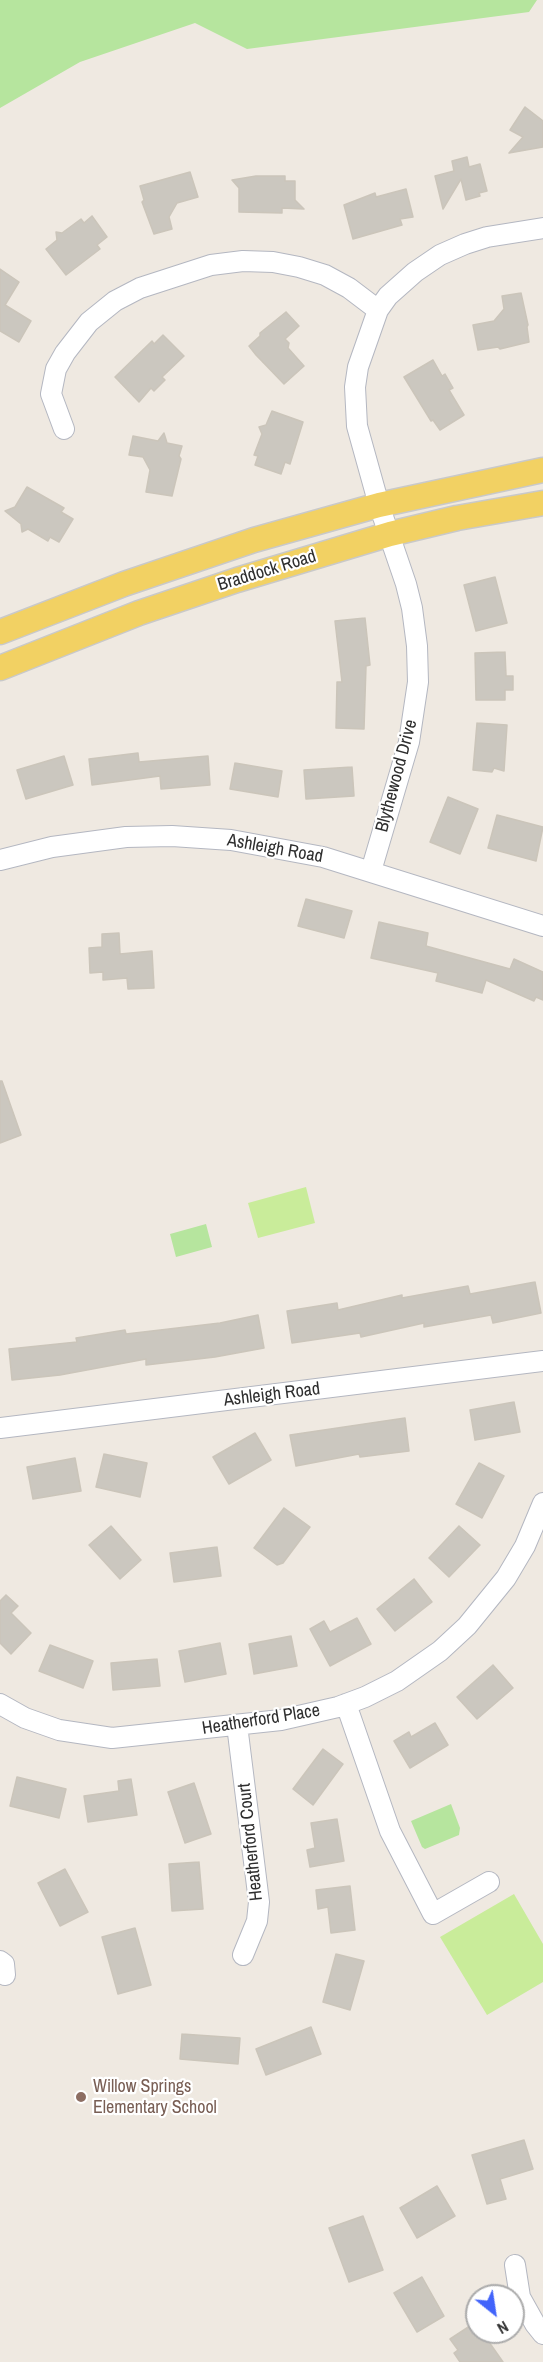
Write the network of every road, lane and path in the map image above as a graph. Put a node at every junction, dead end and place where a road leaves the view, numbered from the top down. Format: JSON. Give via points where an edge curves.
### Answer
{"nodes":[{"id":1,"x":543,"y":228,"type":"edge"},
{"id":2,"x":378,"y":310,"type":"junction"},
{"id":3,"x":64,"y":429,"type":"dead end"},
{"id":4,"x":543,"y":470,"type":"edge"},
{"id":5,"x":543,"y":503,"type":"edge"},
{"id":6,"x":379,"y":505,"type":"junction"},
{"id":7,"x":390,"y":534,"type":"junction"},
{"id":8,"x":0,"y":632,"type":"edge"},
{"id":9,"x":0,"y":668,"type":"edge"},
{"id":10,"x":0,"y":860,"type":"edge"},
{"id":11,"x":371,"y":871,"type":"junction"},
{"id":12,"x":543,"y":926,"type":"edge"},
{"id":13,"x":543,"y":1361,"type":"edge"},
{"id":14,"x":0,"y":1428,"type":"edge"},
{"id":15,"x":543,"y":1503,"type":"edge"},
{"id":16,"x":0,"y":1704,"type":"edge"},
{"id":17,"x":346,"y":1704,"type":"junction"},
{"id":18,"x":237,"y":1725,"type":"junction"},
{"id":19,"x":489,"y":1882,"type":"dead end"},
{"id":20,"x":243,"y":1956,"type":"dead end"},
{"id":21,"x":515,"y":2265,"type":"dead end"},
{"id":22,"x":543,"y":2334,"type":"edge"}],
"edges":[{"from":1,"to":2,"type":"street","via":[[487,237],[440,255],[388,296]]},
{"from":2,"to":3,"type":"street","via":[[325,275],[273,262],[211,265],[140,288],[115,301],[89,322],[60,361],[51,394]]},
{"from":2,"to":6,"type":"street","name":"Blythewood Drive","via":[[358,367],[354,408]]},
{"from":4,"to":6,"type":"main road","name":"Braddock Road"},
{"from":5,"to":7,"type":"main road","name":"Braddock Road"},
{"from":6,"to":7,"type":"street","name":"Blythewood Drive"},
{"from":6,"to":8,"type":"main road","name":"Braddock Road","via":[[254,540]]},
{"from":7,"to":9,"type":"main road","name":"Braddock Road","via":[[140,613]]},
{"from":7,"to":11,"type":"street","name":"Blythewood Drive","via":[[412,608],[417,682],[409,742]]},
{"from":10,"to":11,"type":"street","name":"Ashleigh Road","via":[[92,841],[172,836],[269,845]]},
{"from":11,"to":12,"type":"street","name":"Ashleigh Road"},
{"from":13,"to":14,"type":"street","name":"Ashleigh Road"},
{"from":15,"to":17,"type":"street","name":"Heatherford Place","via":[[506,1578],[467,1626],[424,1664]]},
{"from":16,"to":18,"type":"street","name":"Heatherford Place","via":[[25,1718],[88,1736],[131,1738]]},
{"from":17,"to":18,"type":"street","name":"Heatherford Place","via":[[309,1715]]},
{"from":17,"to":19,"type":"street","via":[[390,1831],[433,1914]]},
{"from":18,"to":20,"type":"street","name":"Heatherford Court","via":[[259,1902],[257,1921]]},
{"from":21,"to":22,"type":"street","via":[[520,2297]]}]}
